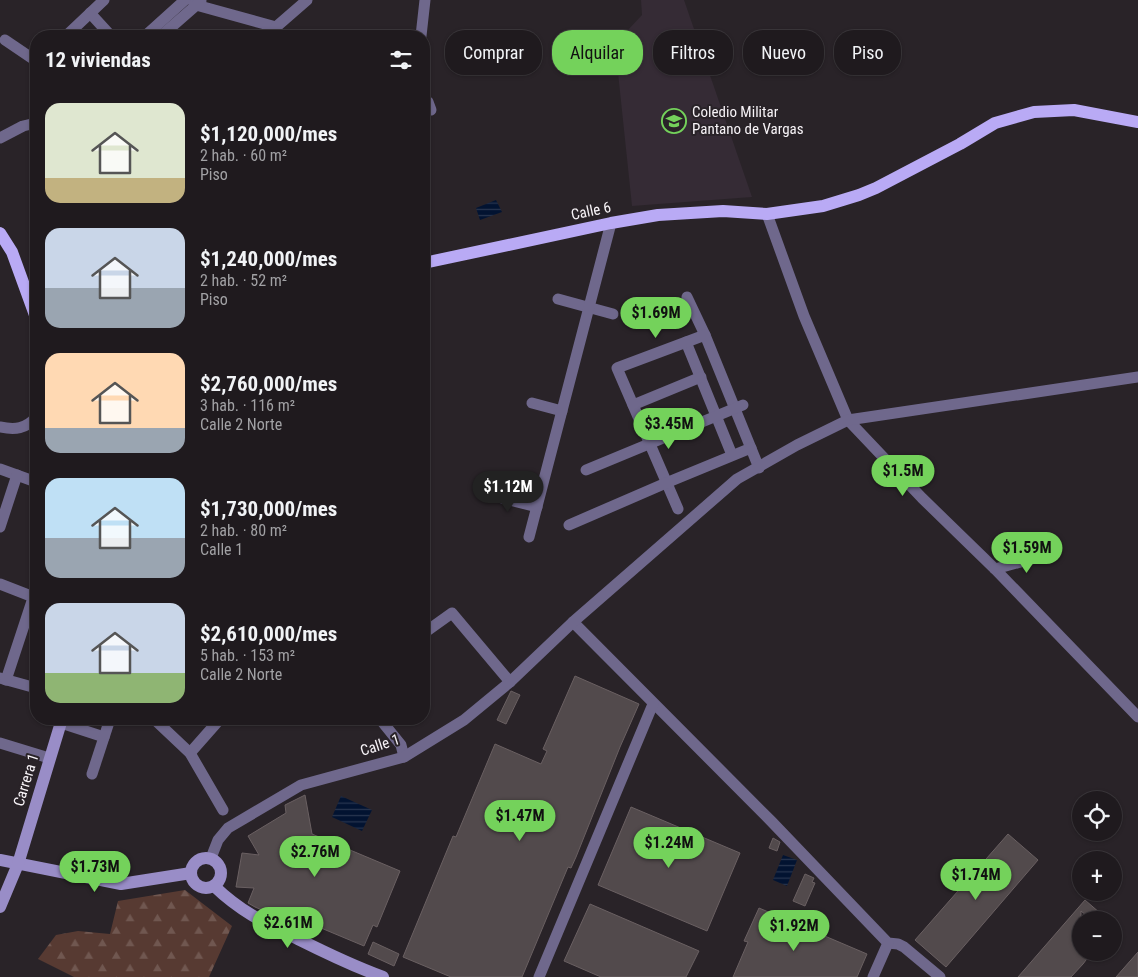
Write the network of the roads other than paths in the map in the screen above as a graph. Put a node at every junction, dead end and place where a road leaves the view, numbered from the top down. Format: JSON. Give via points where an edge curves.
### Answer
{"nodes":[{"id":1,"x":104,"y":0,"type":"edge"},
{"id":2,"x":185,"y":0,"type":"edge"},
{"id":3,"x":307,"y":0,"type":"edge"},
{"id":4,"x":425,"y":0,"type":"edge"},
{"id":5,"x":197,"y":2,"type":"edge"},
{"id":6,"x":90,"y":13,"type":"junction"},
{"id":7,"x":72,"y":30,"type":"edge"},
{"id":8,"x":106,"y":30,"type":"edge"},
{"id":9,"x":152,"y":30,"type":"edge"},
{"id":10,"x":167,"y":30,"type":"edge"},
{"id":11,"x":269,"y":30,"type":"edge"},
{"id":12,"x":276,"y":30,"type":"edge"},
{"id":13,"x":421,"y":30,"type":"edge"},
{"id":14,"x":5,"y":40,"type":"dead end"},
{"id":15,"x":30,"y":58,"type":"edge"},
{"id":16,"x":1138,"y":122,"type":"edge"},
{"id":17,"x":30,"y":124,"type":"edge"},
{"id":18,"x":0,"y":138,"type":"edge"},
{"id":19,"x":767,"y":214,"type":"junction"},
{"id":20,"x":611,"y":223,"type":"junction"},
{"id":21,"x":0,"y":233,"type":"edge"},
{"id":22,"x":430,"y":262,"type":"edge"},
{"id":23,"x":687,"y":297,"type":"dead end"},
{"id":24,"x":558,"y":299,"type":"dead end"},
{"id":25,"x":30,"y":302,"type":"edge"},
{"id":26,"x":589,"y":308,"type":"junction"},
{"id":27,"x":613,"y":314,"type":"dead end"},
{"id":28,"x":705,"y":334,"type":"junction"},
{"id":29,"x":686,"y":342,"type":"junction"},
{"id":30,"x":720,"y":373,"type":"junction"},
{"id":31,"x":1138,"y":377,"type":"edge"},
{"id":32,"x":702,"y":378,"type":"junction"},
{"id":33,"x":532,"y":403,"type":"dead end"},
{"id":34,"x":633,"y":405,"type":"junction"},
{"id":35,"x":739,"y":407,"type":"junction"},
{"id":36,"x":562,"y":411,"type":"junction"},
{"id":37,"x":717,"y":416,"type":"junction"},
{"id":38,"x":848,"y":420,"type":"junction"},
{"id":39,"x":30,"y":424,"type":"edge"},
{"id":40,"x":0,"y":427,"type":"edge"},
{"id":41,"x":650,"y":444,"type":"junction"},
{"id":42,"x":750,"y":448,"type":"junction"},
{"id":43,"x":732,"y":455,"type":"junction"},
{"id":44,"x":759,"y":468,"type":"junction"},
{"id":45,"x":0,"y":469,"type":"edge"},
{"id":46,"x":586,"y":470,"type":"dead end"},
{"id":47,"x":17,"y":475,"type":"junction"},
{"id":48,"x":30,"y":480,"type":"edge"},
{"id":49,"x":666,"y":483,"type":"junction"},
{"id":50,"x":487,"y":494,"type":"dead end"},
{"id":51,"x":537,"y":507,"type":"junction"},
{"id":52,"x":678,"y":509,"type":"dead end"},
{"id":53,"x":569,"y":525,"type":"dead end"},
{"id":54,"x":0,"y":528,"type":"edge"},
{"id":55,"x":529,"y":537,"type":"dead end"},
{"id":56,"x":1053,"y":553,"type":"dead end"},
{"id":57,"x":995,"y":569,"type":"junction"},
{"id":58,"x":0,"y":584,"type":"edge"},
{"id":59,"x":30,"y":593,"type":"edge"},
{"id":60,"x":30,"y":608,"type":"edge"},
{"id":61,"x":573,"y":622,"type":"junction"},
{"id":62,"x":430,"y":629,"type":"edge"},
{"id":63,"x":3,"y":679,"type":"edge"},
{"id":64,"x":510,"y":682,"type":"junction"},
{"id":65,"x":30,"y":686,"type":"edge"},
{"id":66,"x":653,"y":704,"type":"junction"},
{"id":67,"x":1138,"y":718,"type":"edge"},
{"id":68,"x":60,"y":725,"type":"edge"},
{"id":69,"x":72,"y":725,"type":"edge"},
{"id":70,"x":108,"y":725,"type":"edge"},
{"id":71,"x":160,"y":725,"type":"edge"},
{"id":72,"x":215,"y":725,"type":"edge"},
{"id":73,"x":385,"y":725,"type":"edge"},
{"id":74,"x":104,"y":737,"type":"junction"},
{"id":75,"x":0,"y":743,"type":"edge"},
{"id":76,"x":190,"y":753,"type":"junction"},
{"id":77,"x":404,"y":757,"type":"junction"},
{"id":78,"x":49,"y":758,"type":"junction"},
{"id":79,"x":92,"y":774,"type":"dead end"},
{"id":80,"x":223,"y":810,"type":"dead end"},
{"id":81,"x":211,"y":858,"type":"junction"},
{"id":82,"x":0,"y":860,"type":"edge"},
{"id":83,"x":18,"y":864,"type":"junction"},
{"id":84,"x":191,"y":873,"type":"junction"},
{"id":85,"x":214,"y":886,"type":"junction"},
{"id":86,"x":0,"y":907,"type":"edge"},
{"id":87,"x":888,"y":943,"type":"junction"},
{"id":88,"x":382,"y":977,"type":"edge"},
{"id":89,"x":540,"y":977,"type":"edge"},
{"id":90,"x":873,"y":977,"type":"edge"},
{"id":91,"x":940,"y":977,"type":"edge"}],
"edges":[{"from":1,"to":6,"type":"street"},
{"from":2,"to":9,"type":"street"},
{"from":3,"to":12,"type":"street"},
{"from":4,"to":13,"type":"street"},
{"from":5,"to":10,"type":"street"},
{"from":5,"to":11,"type":"street"},
{"from":6,"to":7,"type":"street"},
{"from":6,"to":8,"type":"street"},
{"from":14,"to":15,"type":"street"},
{"from":16,"to":19,"type":"main road","name":"Calle 6","via":[[1074,110],[1047,110],[1021,115],[983,129],[859,196],[823,206]]},
{"from":17,"to":18,"type":"street"},
{"from":19,"to":20,"type":"main road","name":"Calle 6","via":[[687,212]]},
{"from":19,"to":38,"type":"street","via":[[804,316]]},
{"from":20,"to":22,"type":"main road","name":"Calle 6"},
{"from":20,"to":26,"type":"street"},
{"from":21,"to":25,"type":"main road","via":[[12,252]]},
{"from":23,"to":28,"type":"street"},
{"from":24,"to":26,"type":"street"},
{"from":26,"to":27,"type":"street"},
{"from":26,"to":36,"type":"street"},
{"from":28,"to":29,"type":"street"},
{"from":28,"to":30,"type":"street"},
{"from":29,"to":32,"type":"street"},
{"from":29,"to":34,"type":"street","via":[[617,368]]},
{"from":30,"to":32,"type":"street"},
{"from":30,"to":35,"type":"street"},
{"from":31,"to":38,"type":"street","name":"Calle 1"},
{"from":32,"to":34,"type":"street"},
{"from":32,"to":37,"type":"street"},
{"from":33,"to":36,"type":"street"},
{"from":34,"to":41,"type":"street"},
{"from":35,"to":37,"type":"street"},
{"from":35,"to":42,"type":"street"},
{"from":36,"to":51,"type":"street"},
{"from":37,"to":41,"type":"street"},
{"from":37,"to":43,"type":"street"},
{"from":38,"to":44,"type":"street","name":"Calle 1","via":[[797,444]]},
{"from":38,"to":57,"type":"street"},
{"from":39,"to":40,"type":"street","via":[[22,428]]},
{"from":41,"to":46,"type":"street"},
{"from":41,"to":49,"type":"street"},
{"from":42,"to":43,"type":"street"},
{"from":42,"to":44,"type":"street"},
{"from":43,"to":49,"type":"street"},
{"from":44,"to":61,"type":"street","name":"Calle 1","via":[[737,479]]},
{"from":45,"to":47,"type":"street"},
{"from":47,"to":48,"type":"street"},
{"from":47,"to":54,"type":"street"},
{"from":49,"to":52,"type":"street"},
{"from":49,"to":53,"type":"street"},
{"from":50,"to":51,"type":"street"},
{"from":51,"to":55,"type":"street"},
{"from":56,"to":57,"type":"street"},
{"from":57,"to":67,"type":"street"},
{"from":58,"to":59,"type":"street"},
{"from":60,"to":63,"type":"street"},
{"from":61,"to":64,"type":"street","name":"Calle 1"},
{"from":61,"to":66,"type":"street"},
{"from":62,"to":64,"type":"street","via":[[452,613]]},
{"from":63,"to":65,"type":"street"},
{"from":64,"to":77,"type":"street","name":"Calle 1","via":[[464,720]]},
{"from":66,"to":87,"type":"street"},
{"from":66,"to":89,"type":"street"},
{"from":68,"to":78,"type":"street","name":"Carrera 1"},
{"from":69,"to":74,"type":"street"},
{"from":70,"to":74,"type":"street"},
{"from":71,"to":76,"type":"street"},
{"from":72,"to":76,"type":"street"},
{"from":73,"to":77,"type":"street","via":[[401,745]]},
{"from":74,"to":79,"type":"street"},
{"from":75,"to":78,"type":"street"},
{"from":76,"to":80,"type":"street"},
{"from":77,"to":81,"type":"street","name":"Calle 1","via":[[301,785],[228,828],[218,840]]},
{"from":78,"to":83,"type":"street","name":"Carrera 1"},
{"from":81,"to":84,"type":"street","via":[[197,860]]},
{"from":81,"to":85,"type":"street","via":[[222,871]]},
{"from":82,"to":83,"type":"street"},
{"from":83,"to":84,"type":"street","via":[[121,884]]},
{"from":83,"to":86,"type":"street","name":"Carrera 1"},
{"from":84,"to":85,"type":"street","via":[[198,886]]},
{"from":85,"to":88,"type":"street","via":[[248,914]]},
{"from":87,"to":90,"type":"street"},
{"from":87,"to":91,"type":"street","via":[[904,947]]}]}
